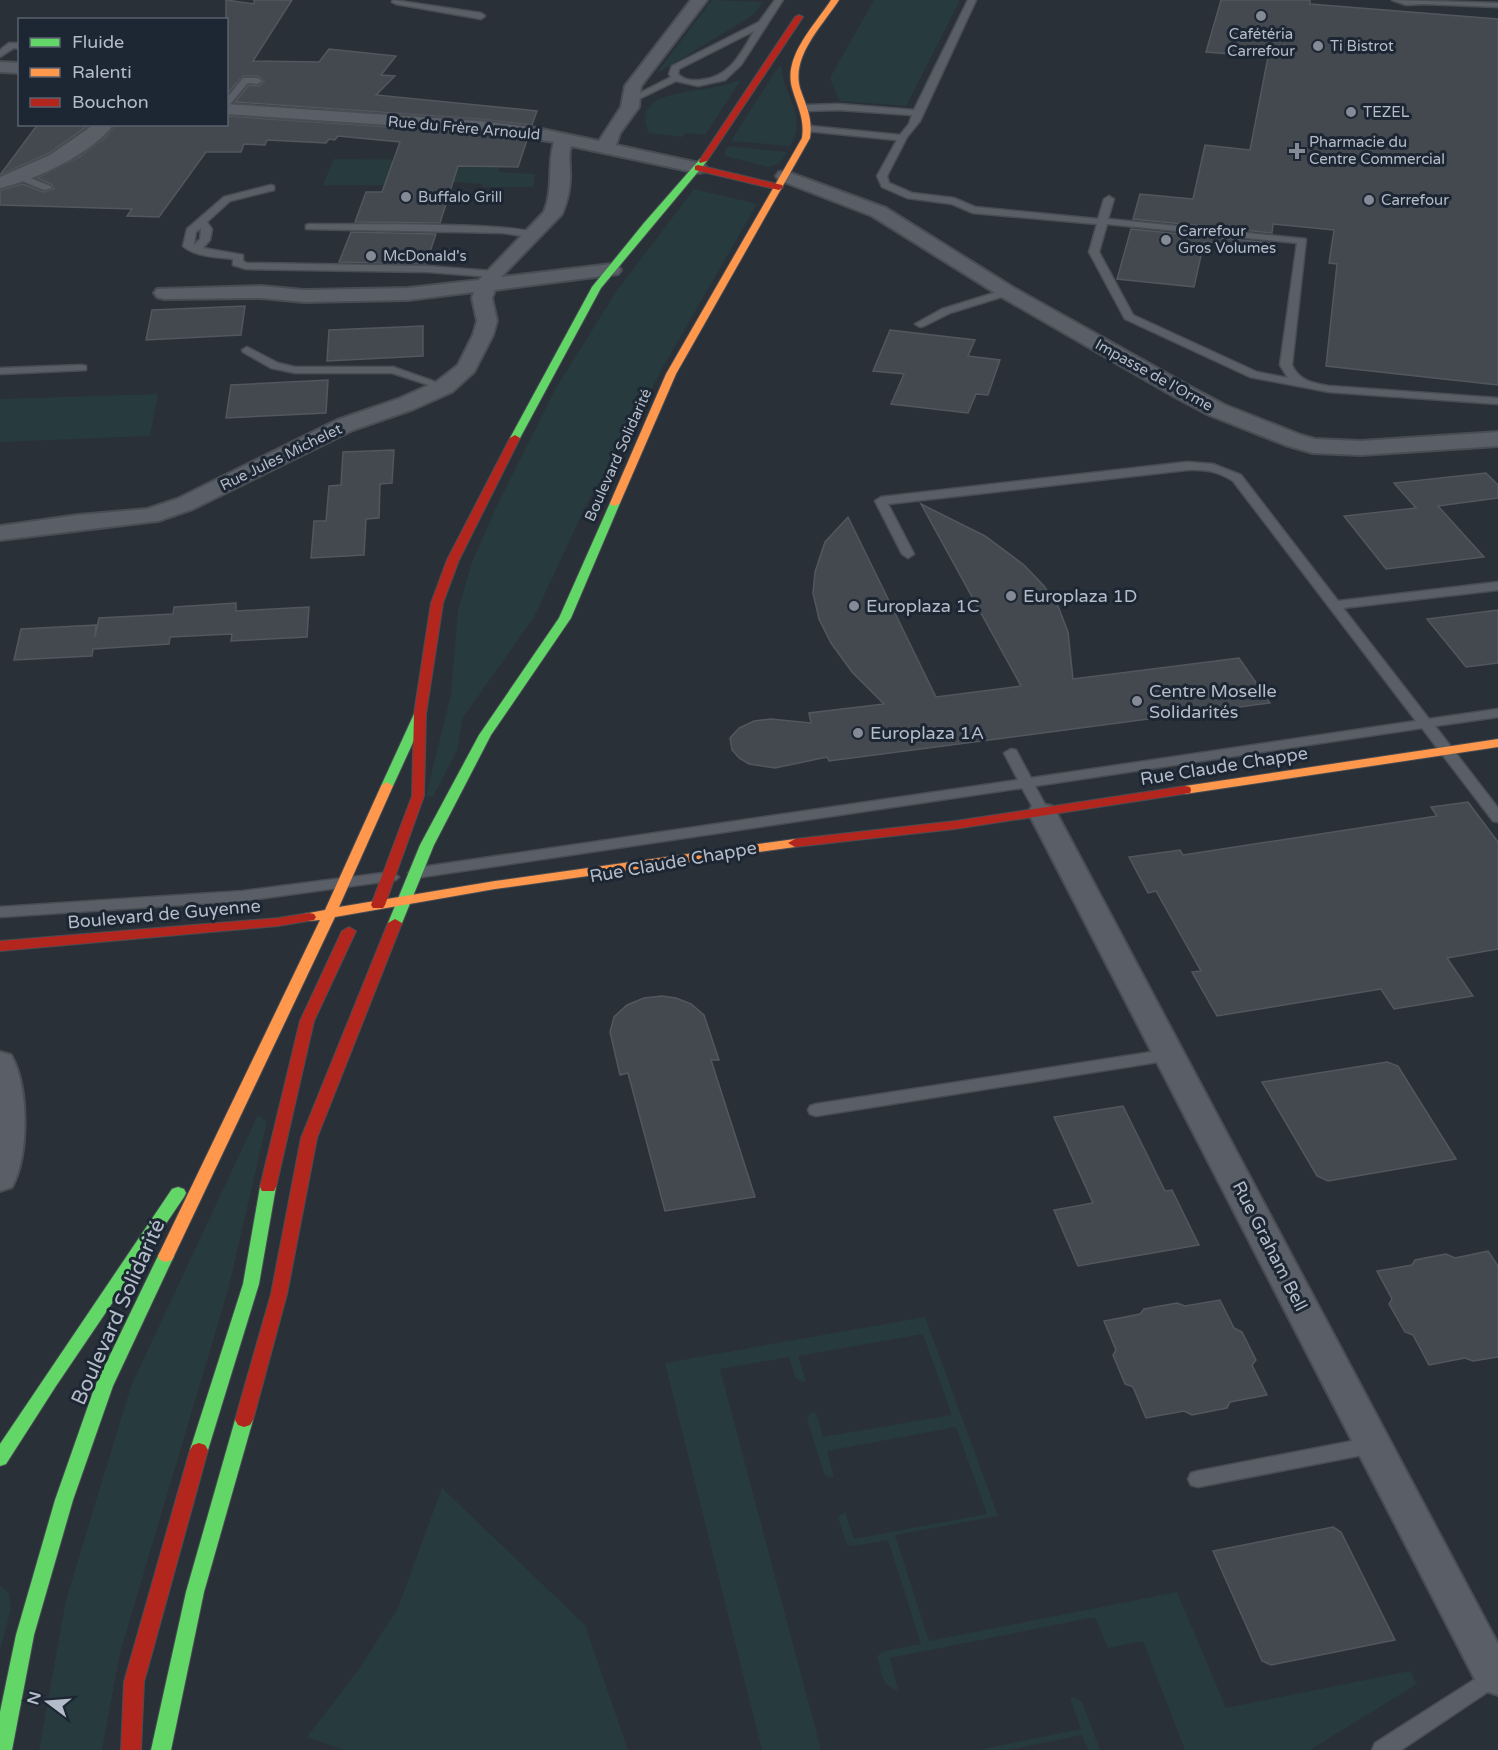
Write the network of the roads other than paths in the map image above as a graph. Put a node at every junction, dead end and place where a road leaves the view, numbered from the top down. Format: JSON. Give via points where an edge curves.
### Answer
{"nodes":[{"id":1,"x":699,"y":0,"type":"edge"},
{"id":2,"x":779,"y":0,"type":"edge"},
{"id":3,"x":835,"y":0,"type":"edge"},
{"id":4,"x":972,"y":0,"type":"edge"},
{"id":5,"x":1396,"y":0,"type":"edge"},
{"id":6,"x":1418,"y":1,"type":"edge"},
{"id":7,"x":396,"y":3,"type":"dead end"},
{"id":8,"x":1498,"y":5,"type":"edge"},
{"id":9,"x":806,"y":6,"type":"dead end"},
{"id":10,"x":481,"y":16,"type":"dead end"},
{"id":11,"x":762,"y":24,"type":"junction"},
{"id":12,"x":18,"y":46,"type":"edge"},
{"id":13,"x":0,"y":64,"type":"edge"},
{"id":14,"x":18,"y":68,"type":"edge"},
{"id":15,"x":676,"y":78,"type":"junction"},
{"id":16,"x":258,"y":81,"type":"dead end"},
{"id":17,"x":228,"y":104,"type":"edge"},
{"id":18,"x":228,"y":107,"type":"edge"},
{"id":19,"x":806,"y":108,"type":"junction"},
{"id":20,"x":917,"y":114,"type":"junction"},
{"id":21,"x":635,"y":118,"type":"junction"},
{"id":22,"x":104,"y":126,"type":"edge"},
{"id":23,"x":810,"y":129,"type":"junction"},
{"id":24,"x":903,"y":138,"type":"junction"},
{"id":25,"x":564,"y":139,"type":"junction"},
{"id":26,"x":607,"y":148,"type":"junction"},
{"id":27,"x":702,"y":163,"type":"junction"},
{"id":28,"x":561,"y":168,"type":"junction"},
{"id":29,"x":18,"y":176,"type":"junction"},
{"id":30,"x":782,"y":182,"type":"junction"},
{"id":31,"x":0,"y":183,"type":"edge"},
{"id":32,"x":47,"y":188,"type":"dead end"},
{"id":33,"x":271,"y":188,"type":"dead end"},
{"id":34,"x":1109,"y":199,"type":"dead end"},
{"id":35,"x":1102,"y":221,"type":"junction"},
{"id":36,"x":310,"y":227,"type":"dead end"},
{"id":37,"x":535,"y":235,"type":"junction"},
{"id":38,"x":611,"y":270,"type":"junction"},
{"id":39,"x":489,"y":280,"type":"junction"},
{"id":40,"x":1006,"y":292,"type":"junction"},
{"id":41,"x":164,"y":293,"type":"dead end"},
{"id":42,"x":920,"y":324,"type":"dead end"},
{"id":43,"x":247,"y":350,"type":"dead end"},
{"id":44,"x":82,"y":368,"type":"dead end"},
{"id":45,"x":0,"y":371,"type":"edge"},
{"id":46,"x":1305,"y":385,"type":"junction"},
{"id":47,"x":444,"y":387,"type":"junction"},
{"id":48,"x":1498,"y":401,"type":"edge"},
{"id":49,"x":1498,"y":439,"type":"edge"},
{"id":50,"x":0,"y":534,"type":"edge"},
{"id":51,"x":908,"y":554,"type":"dead end"},
{"id":52,"x":1498,"y":586,"type":"edge"},
{"id":53,"x":1337,"y":610,"type":"junction"},
{"id":54,"x":1498,"y":713,"type":"edge"},
{"id":55,"x":420,"y":714,"type":"junction"},
{"id":56,"x":1425,"y":723,"type":"junction"},
{"id":57,"x":1498,"y":743,"type":"edge"},
{"id":58,"x":1447,"y":751,"type":"junction"},
{"id":59,"x":1011,"y":753,"type":"dead end"},
{"id":60,"x":1026,"y":781,"type":"junction"},
{"id":61,"x":1042,"y":812,"type":"junction"},
{"id":62,"x":1498,"y":818,"type":"edge"},
{"id":63,"x":955,"y":825,"type":"junction"},
{"id":64,"x":816,"y":855,"type":"dead end"},
{"id":65,"x":416,"y":873,"type":"junction"},
{"id":66,"x":389,"y":877,"type":"junction"},
{"id":67,"x":345,"y":882,"type":"junction"},
{"id":68,"x":405,"y":901,"type":"junction"},
{"id":69,"x":378,"y":905,"type":"junction"},
{"id":70,"x":0,"y":912,"type":"edge"},
{"id":71,"x":330,"y":913,"type":"junction"},
{"id":72,"x":395,"y":923,"type":"junction"},
{"id":73,"x":355,"y":930,"type":"junction"},
{"id":74,"x":319,"y":935,"type":"junction"},
{"id":75,"x":299,"y":939,"type":"dead end"},
{"id":76,"x":0,"y":946,"type":"edge"},
{"id":77,"x":0,"y":952,"type":"edge"},
{"id":78,"x":21,"y":958,"type":"dead end"},
{"id":79,"x":1171,"y":1055,"type":"junction"},
{"id":80,"x":0,"y":1063,"type":"edge"},
{"id":81,"x":816,"y":1110,"type":"dead end"},
{"id":82,"x":230,"y":1121,"type":"junction"},
{"id":83,"x":2,"y":1161,"type":"edge"},
{"id":84,"x":1373,"y":1445,"type":"junction"},
{"id":85,"x":0,"y":1459,"type":"edge"},
{"id":86,"x":1198,"y":1479,"type":"dead end"},
{"id":87,"x":1496,"y":1677,"type":"edge"},
{"id":88,"x":2,"y":1750,"type":"edge"},
{"id":89,"x":130,"y":1750,"type":"edge"},
{"id":90,"x":161,"y":1750,"type":"edge"},
{"id":91,"x":1383,"y":1750,"type":"edge"}],
"edges":[{"from":1,"to":21,"type":"street","via":[[633,86]]},
{"from":2,"to":11,"type":"lane"},
{"from":3,"to":19,"type":"main road","via":[[795,66],[796,84]]},
{"from":4,"to":20,"type":"lane"},
{"from":5,"to":6,"type":"lane"},
{"from":6,"to":8,"type":"lane"},
{"from":7,"to":10,"type":"lane"},
{"from":9,"to":27,"type":"main road","name":"Boulevard Solidarité"},
{"from":11,"to":15,"type":"lane","via":[[675,68]]},
{"from":11,"to":15,"type":"lane","via":[[732,73],[706,83]]},
{"from":12,"to":13,"type":"lane","via":[[12,45]]},
{"from":13,"to":14,"type":"street"},
{"from":15,"to":21,"type":"lane"},
{"from":16,"to":17,"type":"lane","via":[[246,80]]},
{"from":18,"to":25,"type":"street","name":"Rue du Frère Arnould","via":[[479,126]]},
{"from":19,"to":20,"type":"lane","via":[[839,106]]},
{"from":19,"to":23,"type":"main road"},
{"from":20,"to":24,"type":"lane","via":[[912,129]]},
{"from":21,"to":26,"type":"street","via":[[612,133]]},
{"from":21,"to":27,"type":"street","via":[[650,146]]},
{"from":22,"to":29,"type":"street","via":[[81,147]]},
{"from":23,"to":24,"type":"lane"},
{"from":23,"to":30,"type":"main road","name":"Boulevard Solidarité"},
{"from":24,"to":35,"type":"lane","via":[[882,176],[885,185],[909,196],[954,201],[973,210]]},
{"from":25,"to":26,"type":"street","name":"Rue du Frère Arnould"},
{"from":25,"to":28,"type":"street","via":[[558,158]]},
{"from":26,"to":27,"type":"street","name":"Rue du Frère Arnould"},
{"from":26,"to":28,"type":"street"},
{"from":27,"to":30,"type":"main road"},
{"from":27,"to":38,"type":"main road","name":"Boulevard Solidarité"},
{"from":28,"to":37,"type":"street","via":[[553,214]]},
{"from":29,"to":31,"type":"street"},
{"from":29,"to":32,"type":"lane"},
{"from":30,"to":40,"type":"street","name":"Impasse de l'Orme","via":[[798,193],[841,197],[879,212]]},
{"from":30,"to":65,"type":"main road","name":"Boulevard Solidarité","via":[[671,374],[565,618],[485,735]]},
{"from":33,"to":39,"type":"lane","via":[[227,198],[191,231],[188,246],[240,257],[237,263],[246,266],[428,269]]},
{"from":34,"to":35,"type":"lane"},
{"from":35,"to":46,"type":"lane","via":[[1094,252],[1129,317],[1254,375]]},
{"from":35,"to":46,"type":"lane","via":[[1302,241],[1286,365],[1291,375]]},
{"from":36,"to":37,"type":"lane","via":[[502,230]]},
{"from":37,"to":39,"type":"street"},
{"from":38,"to":39,"type":"street"},
{"from":38,"to":55,"type":"main road","name":"Boulevard Solidarité","via":[[597,287],[550,371],[453,560],[437,603]]},
{"from":39,"to":41,"type":"street","via":[[408,294]]},
{"from":39,"to":47,"type":"street","name":"Rue Jules Michelet","via":[[482,298],[487,321],[483,335],[467,368]]},
{"from":40,"to":42,"type":"lane","via":[[946,311]]},
{"from":40,"to":49,"type":"street","name":"Impasse de l'Orme","via":[[1217,410],[1303,443],[1361,448]]},
{"from":43,"to":47,"type":"lane","via":[[275,366],[295,370],[393,370]]},
{"from":44,"to":45,"type":"lane"},
{"from":46,"to":48,"type":"lane"},
{"from":47,"to":50,"type":"street","name":"Rue Jules Michelet","via":[[345,425],[159,513]]},
{"from":51,"to":53,"type":"lane","via":[[881,501],[1187,466],[1214,467],[1237,478]]},
{"from":52,"to":53,"type":"lane"},
{"from":53,"to":56,"type":"lane"},
{"from":54,"to":56,"type":"lane"},
{"from":55,"to":66,"type":"main road","name":"Boulevard Solidarité","via":[[418,796]]},
{"from":55,"to":67,"type":"main road","name":"Boulevard Solidarité"},
{"from":56,"to":58,"type":"lane"},
{"from":56,"to":60,"type":"lane"},
{"from":57,"to":58,"type":"main road","name":"Rue Claude Chappe"},
{"from":58,"to":61,"type":"main road","name":"Rue Claude Chappe"},
{"from":58,"to":62,"type":"lane"},
{"from":59,"to":60,"type":"lane"},
{"from":60,"to":61,"type":"lane"},
{"from":60,"to":65,"type":"lane"},
{"from":61,"to":63,"type":"main road","name":"Rue Claude Chappe"},
{"from":61,"to":79,"type":"street","name":"Rue Graham Bell"},
{"from":63,"to":64,"type":"main road","name":"Rue Claude Chappe"},
{"from":63,"to":68,"type":"main road","name":"Rue Claude Chappe","via":[[781,845]]},
{"from":65,"to":66,"type":"lane"},
{"from":65,"to":68,"type":"main road","name":"Boulevard Solidarité"},
{"from":66,"to":67,"type":"lane"},
{"from":66,"to":69,"type":"main road","name":"Boulevard Solidarité"},
{"from":67,"to":70,"type":"lane","via":[[243,896]]},
{"from":67,"to":71,"type":"main road","name":"Boulevard Solidarité"},
{"from":68,"to":69,"type":"main road","name":"Rue Claude Chappe"},
{"from":68,"to":72,"type":"main road","name":"Boulevard Solidarité"},
{"from":69,"to":71,"type":"main road","name":"Boulevard de Guyenne"},
{"from":69,"to":72,"type":"main road"},
{"from":71,"to":73,"type":"main road"},
{"from":71,"to":74,"type":"main road","name":"Boulevard Solidarité"},
{"from":71,"to":76,"type":"main road","name":"Boulevard de Guyenne","via":[[278,922]]},
{"from":72,"to":90,"type":"main road","name":"Boulevard Solidarité","via":[[309,1138],[279,1294],[195,1592]]},
{"from":73,"to":74,"type":"main road"},
{"from":73,"to":89,"type":"main road","via":[[307,1021],[276,1146],[251,1284],[188,1486],[134,1682]]},
{"from":74,"to":75,"type":"main road"},
{"from":74,"to":82,"type":"main road","name":"Boulevard Solidarité"},
{"from":77,"to":78,"type":"main road"},
{"from":79,"to":81,"type":"lane"},
{"from":79,"to":84,"type":"street","name":"Rue Graham Bell"},
{"from":80,"to":83,"type":"street","via":[[9,1105]]},
{"from":82,"to":85,"type":"main road","via":[[132,1258]]},
{"from":82,"to":88,"type":"main road","name":"Boulevard Solidarité","via":[[104,1386],[64,1500],[25,1635]]},
{"from":84,"to":86,"type":"lane"},
{"from":84,"to":87,"type":"street","name":"Rue Graham Bell"},
{"from":87,"to":91,"type":"lane"}]}
